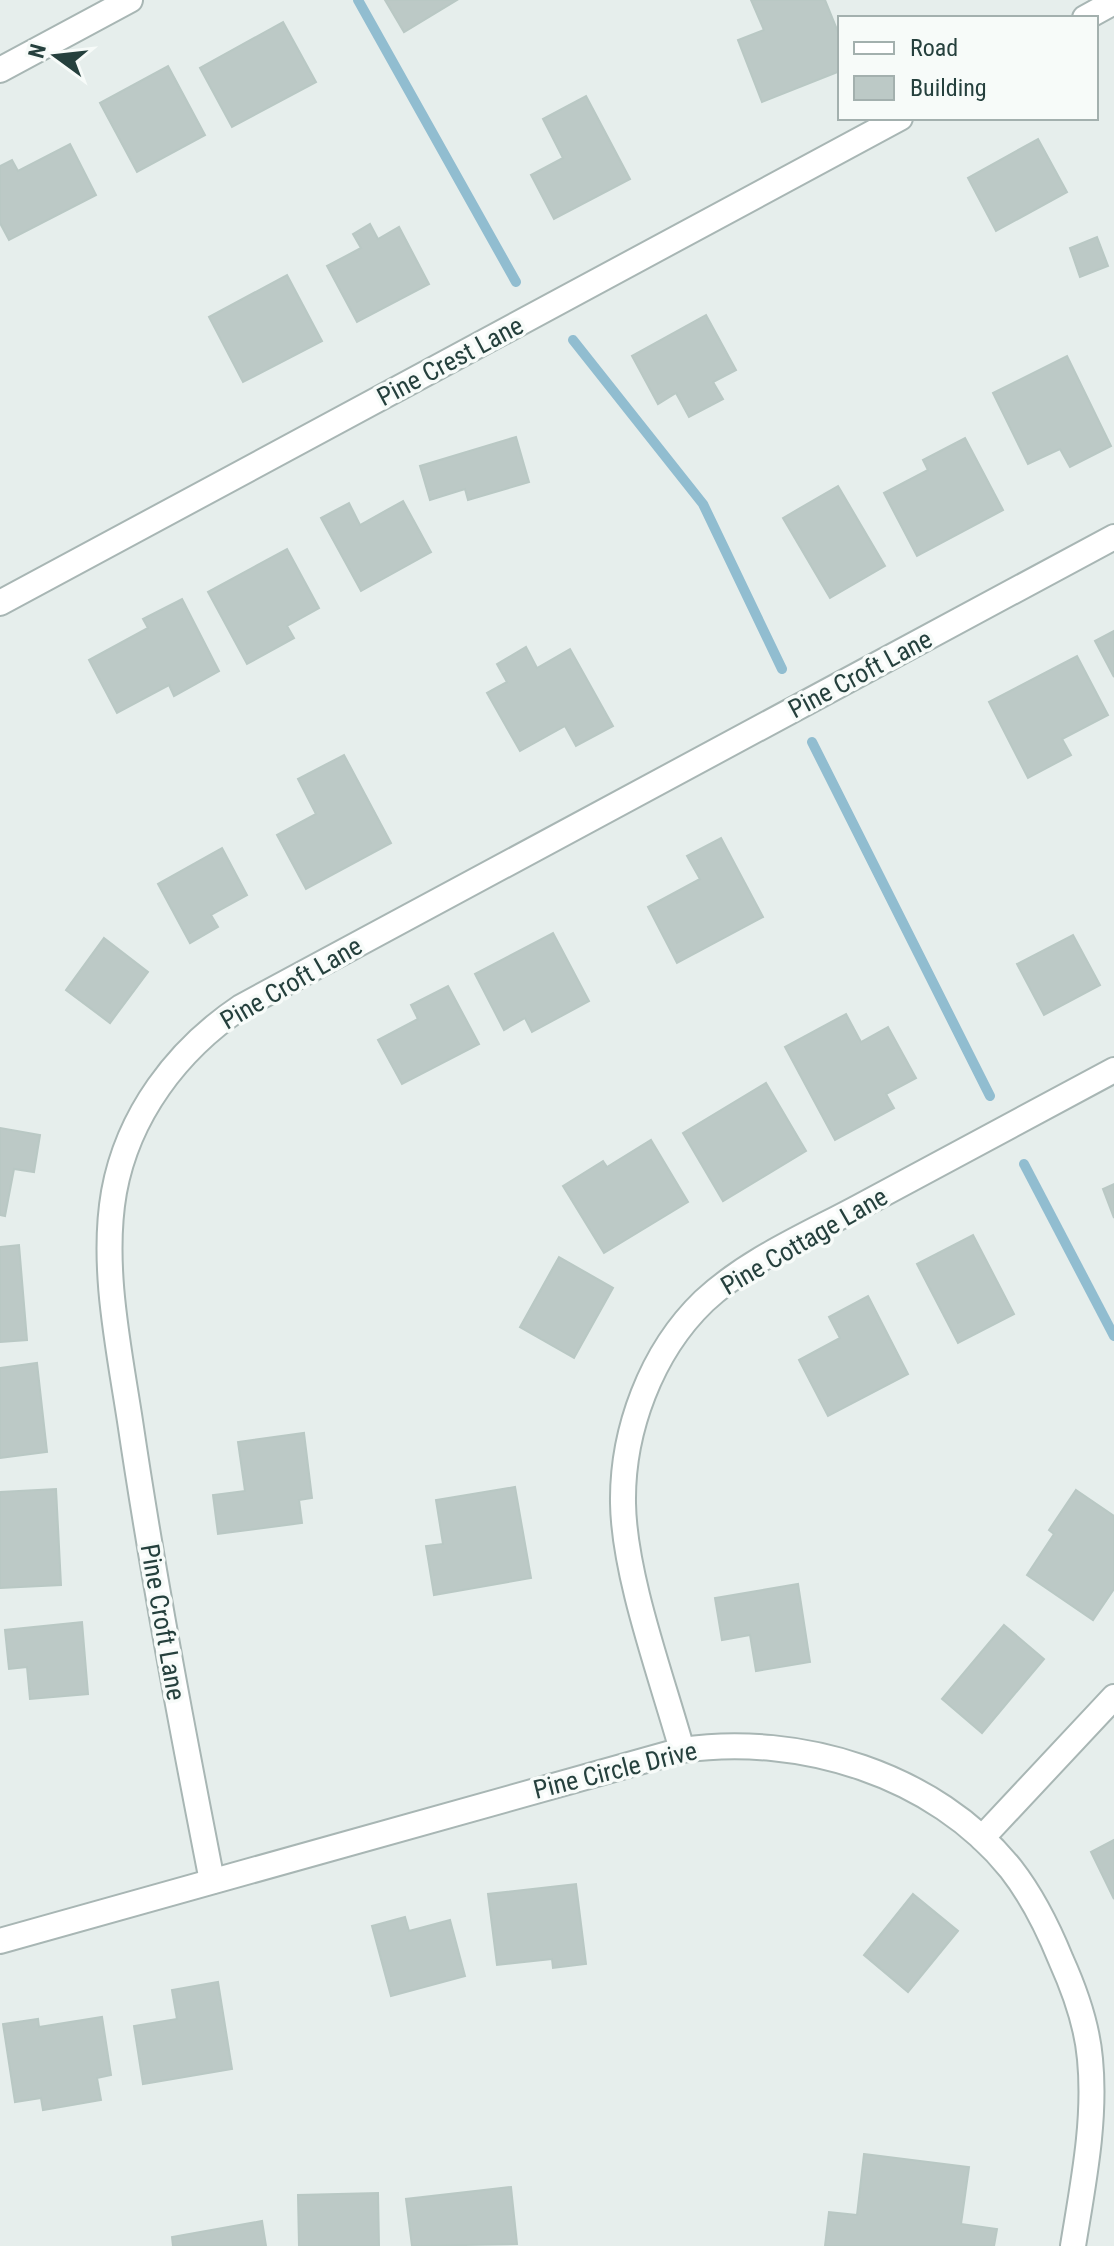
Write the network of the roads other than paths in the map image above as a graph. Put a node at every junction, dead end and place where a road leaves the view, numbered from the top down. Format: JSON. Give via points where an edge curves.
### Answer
{"nodes":[{"id":1,"x":130,"y":0,"type":"edge"},
{"id":2,"x":1114,"y":2,"type":"edge"},
{"id":3,"x":1089,"y":16,"type":"edge"},
{"id":4,"x":0,"y":70,"type":"edge"},
{"id":5,"x":896,"y":120,"type":"edge"},
{"id":6,"x":1114,"y":537,"type":"edge"},
{"id":7,"x":0,"y":603,"type":"edge"},
{"id":8,"x":1114,"y":1070,"type":"edge"},
{"id":9,"x":1114,"y":1697,"type":"edge"},
{"id":10,"x":682,"y":1750,"type":"junction"},
{"id":11,"x":982,"y":1838,"type":"junction"},
{"id":12,"x":212,"y":1881,"type":"junction"},
{"id":13,"x":0,"y":1941,"type":"edge"},
{"id":14,"x":1073,"y":2246,"type":"edge"}],
"edges":[{"from":1,"to":4,"type":"street"},
{"from":2,"to":3,"type":"street"},
{"from":5,"to":7,"type":"street","name":"Pine Crest Lane"},
{"from":6,"to":12,"type":"street","name":"Pine Croft Lane","via":[[241,1007],[201,1038],[151,1098],[128,1143],[114,1193],[112,1270],[157,1599]]},
{"from":8,"to":10,"type":"street","name":"Pine Cottage Lane","via":[[764,1258],[704,1302],[668,1347],[651,1377],[629,1440],[623,1504],[630,1559]]},
{"from":9,"to":11,"type":"street"},
{"from":10,"to":11,"type":"street","name":"Pine Circle Drive","via":[[765,1746],[840,1760],[927,1799]]},
{"from":10,"to":12,"type":"street","name":"Pine Circle Drive"},
{"from":11,"to":14,"type":"street","name":"Pine Circle Drive","via":[[1010,1869],[1046,1925],[1082,2017],[1090,2057],[1091,2115]]},
{"from":12,"to":13,"type":"street","name":"Pine Circle Drive"}]}
